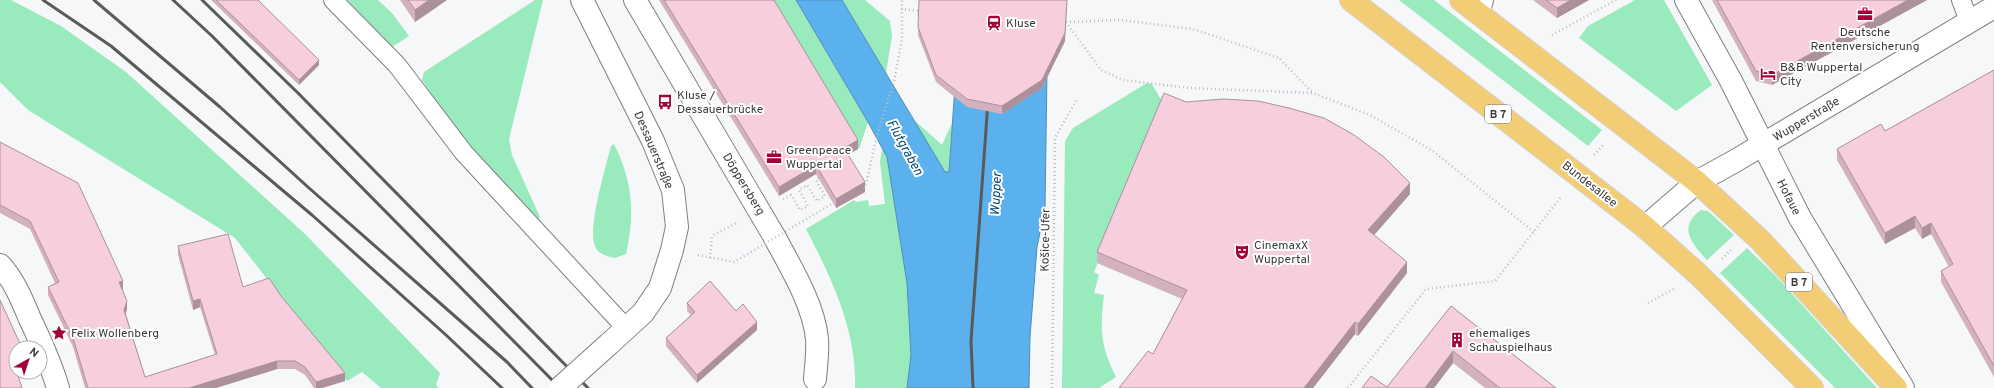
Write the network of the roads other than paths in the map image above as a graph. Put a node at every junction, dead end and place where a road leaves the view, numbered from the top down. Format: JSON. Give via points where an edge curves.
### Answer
{"nodes":[{"id":1,"x":333,"y":0,"type":"edge"},
{"id":2,"x":582,"y":0,"type":"edge"},
{"id":3,"x":635,"y":0,"type":"edge"},
{"id":4,"x":1351,"y":0,"type":"edge"},
{"id":5,"x":1461,"y":0,"type":"edge"},
{"id":6,"x":1686,"y":0,"type":"edge"},
{"id":7,"x":1961,"y":0,"type":"edge"},
{"id":8,"x":1482,"y":7,"type":"edge"},
{"id":9,"x":1994,"y":7,"type":"edge"},
{"id":10,"x":1969,"y":21,"type":"junction"},
{"id":11,"x":1762,"y":145,"type":"junction"},
{"id":12,"x":1697,"y":182,"type":"junction"},
{"id":13,"x":1645,"y":227,"type":"junction"},
{"id":14,"x":0,"y":265,"type":"edge"},
{"id":15,"x":626,"y":328,"type":"junction"},
{"id":16,"x":815,"y":384,"type":"edge"},
{"id":17,"x":58,"y":388,"type":"edge"},
{"id":18,"x":560,"y":388,"type":"edge"},
{"id":19,"x":1812,"y":388,"type":"edge"},
{"id":20,"x":1896,"y":388,"type":"edge"},
{"id":21,"x":1904,"y":388,"type":"edge"}],
"edges":[{"from":1,"to":15,"type":"lane","via":[[397,65],[464,153]]},
{"from":2,"to":15,"type":"street","name":"Dessauerstraße","via":[[653,141],[673,190],[677,227],[660,288],[643,313]]},
{"from":3,"to":16,"type":"street","name":"Döppersberg","via":[[795,275],[812,316],[817,339]]},
{"from":4,"to":13,"type":"main road","name":"Bundesallee","number":"B 7"},
{"from":5,"to":8,"type":"main road","number":"B 7"},
{"from":6,"to":11,"type":"street","name":"Hofaue"},
{"from":7,"to":10,"type":"lane"},
{"from":8,"to":12,"type":"main road","number":"B 7","via":[[1526,49]]},
{"from":9,"to":10,"type":"street","name":"Wupperstraße"},
{"from":10,"to":11,"type":"street","name":"Wupperstraße"},
{"from":11,"to":12,"type":"street","name":"Wupperstraße"},
{"from":11,"to":21,"type":"street","name":"Hofaue","via":[[1800,218]]},
{"from":12,"to":13,"type":"street","name":"Wupperstraße"},
{"from":12,"to":20,"type":"main road","number":"B 7","via":[[1753,233]]},
{"from":13,"to":19,"type":"main road","name":"Bundesallee","number":"B 7","via":[[1699,275]]},
{"from":14,"to":17,"type":"street","via":[[19,294]]},
{"from":15,"to":18,"type":"street","name":"Dessauerstraße","bridge":true}]}
